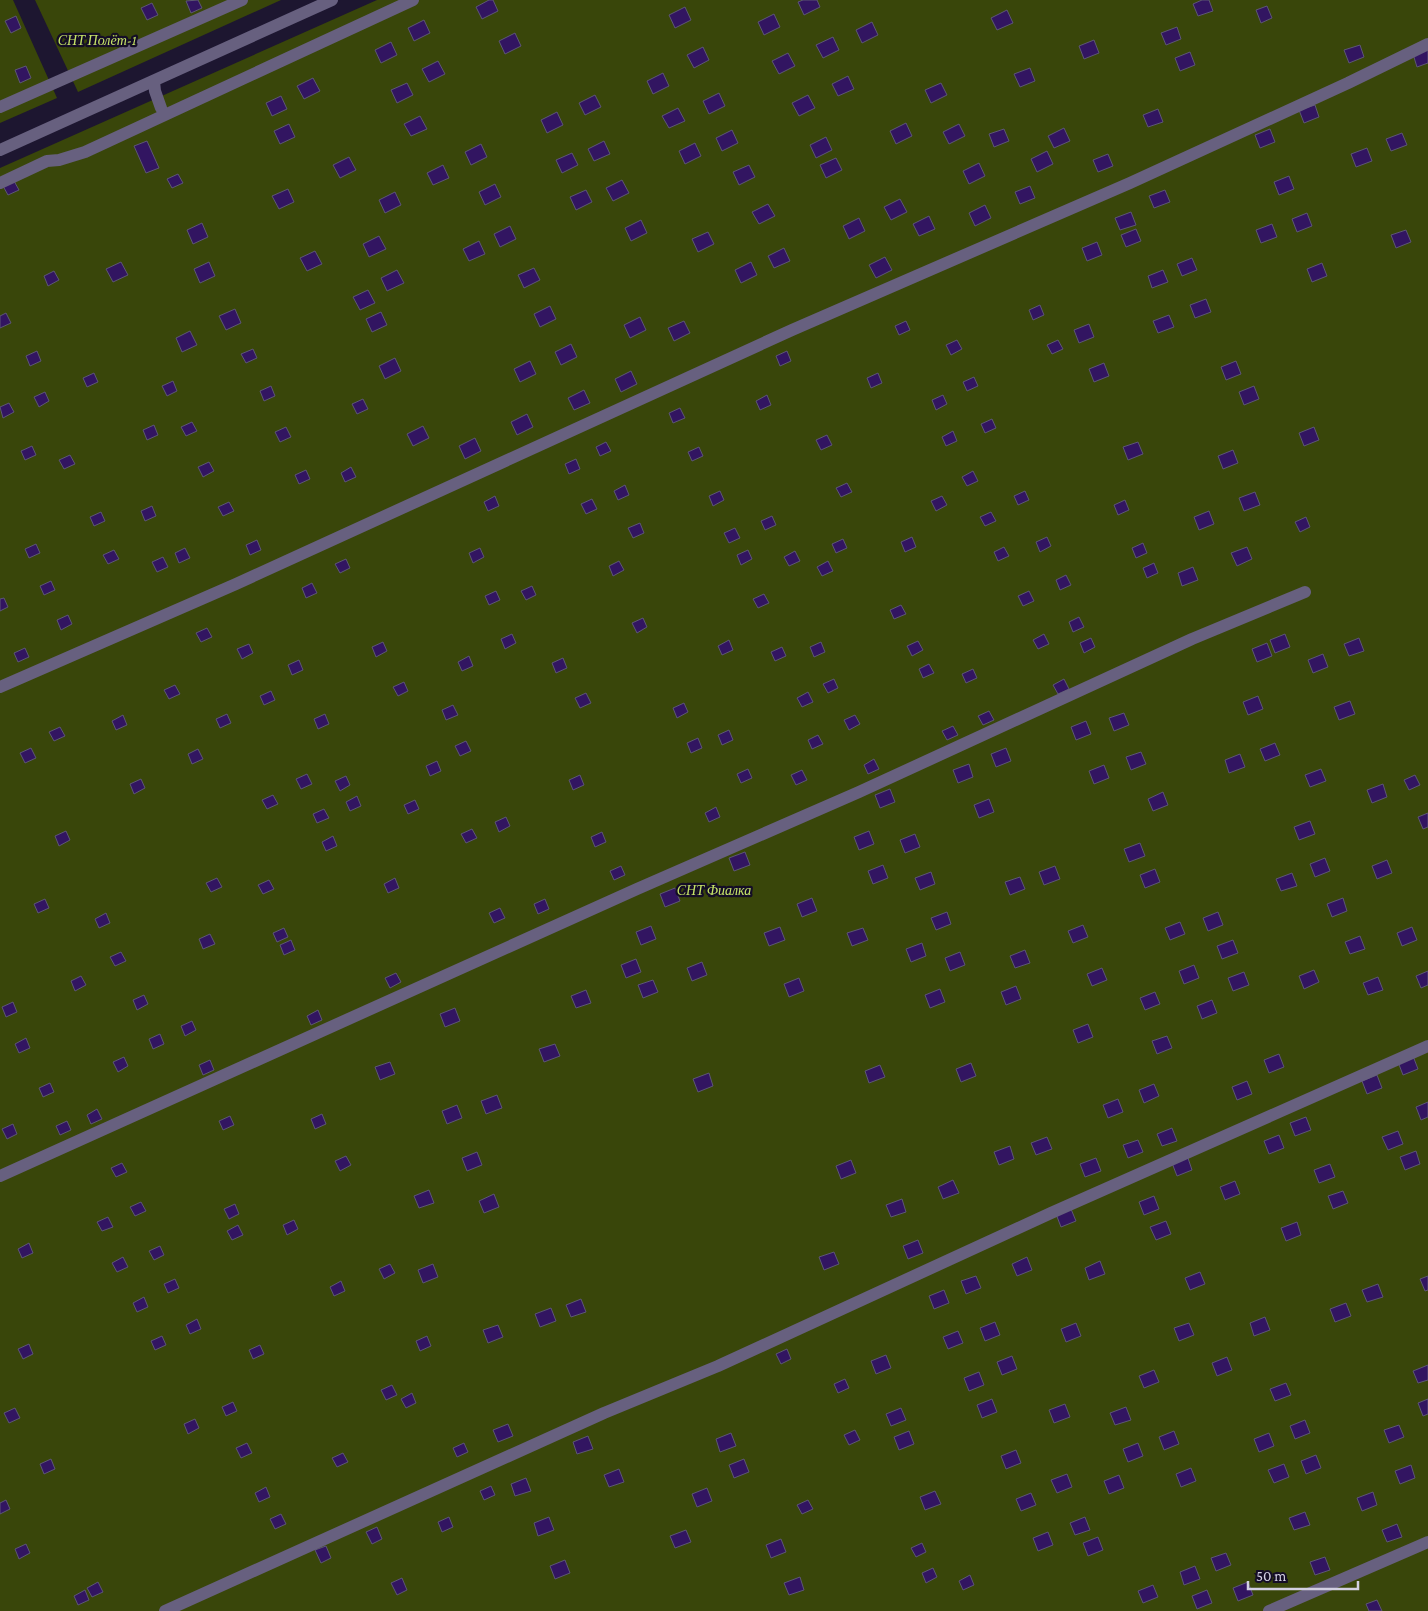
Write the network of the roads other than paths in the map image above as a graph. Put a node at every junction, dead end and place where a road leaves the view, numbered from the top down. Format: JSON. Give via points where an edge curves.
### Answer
{"nodes":[{"id":1,"x":242,"y":0,"type":"edge"},
{"id":2,"x":332,"y":0,"type":"edge"},
{"id":3,"x":413,"y":0,"type":"edge"},
{"id":4,"x":1428,"y":44,"type":"edge"},
{"id":5,"x":154,"y":81,"type":"junction"},
{"id":6,"x":0,"y":107,"type":"edge"},
{"id":7,"x":161,"y":108,"type":"dead end"},
{"id":8,"x":0,"y":150,"type":"edge"},
{"id":9,"x":0,"y":183,"type":"edge"},
{"id":10,"x":1305,"y":592,"type":"dead end"},
{"id":11,"x":0,"y":687,"type":"edge"},
{"id":12,"x":1428,"y":1046,"type":"edge"},
{"id":13,"x":0,"y":1176,"type":"edge"},
{"id":14,"x":1428,"y":1542,"type":"edge"},
{"id":15,"x":165,"y":1611,"type":"edge"},
{"id":16,"x":1269,"y":1611,"type":"edge"}],
"edges":[{"from":1,"to":6,"type":"street"},
{"from":2,"to":5,"type":"street"},
{"from":3,"to":9,"type":"street","via":[[86,152],[47,161]]},
{"from":4,"to":11,"type":"street","via":[[1138,179],[792,330],[236,584]]},
{"from":5,"to":7,"type":"street"},
{"from":5,"to":8,"type":"street"},
{"from":10,"to":13,"type":"street","via":[[1192,639]]},
{"from":12,"to":15,"type":"street"},
{"from":14,"to":16,"type":"street"}]}
